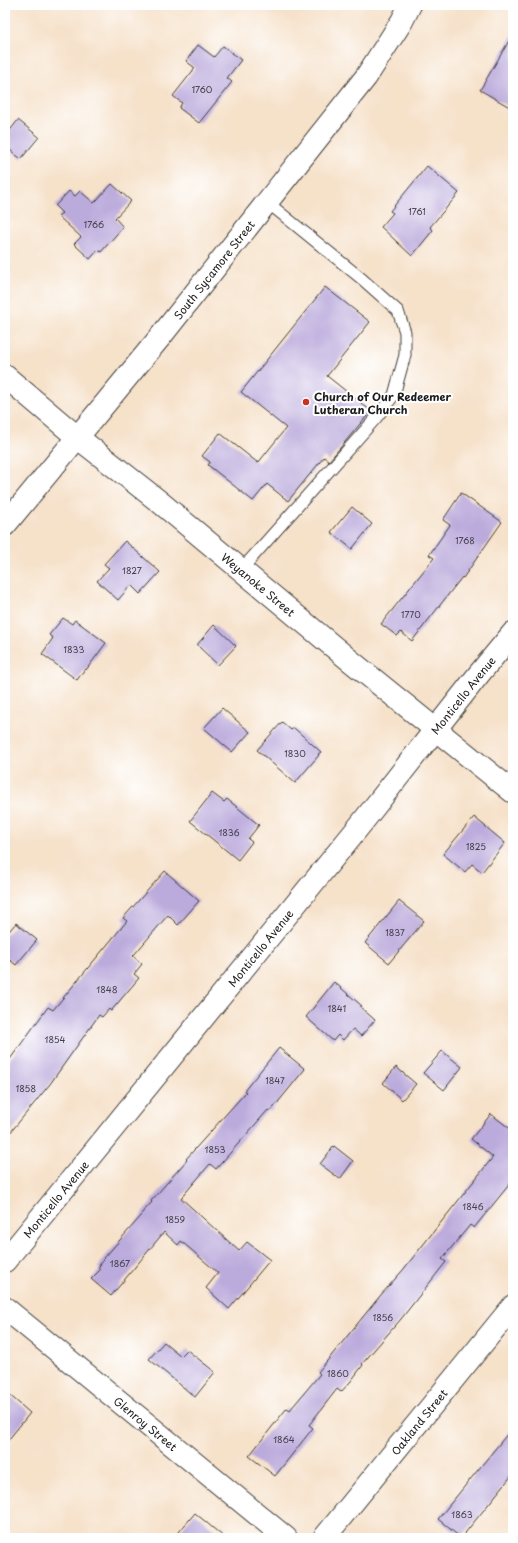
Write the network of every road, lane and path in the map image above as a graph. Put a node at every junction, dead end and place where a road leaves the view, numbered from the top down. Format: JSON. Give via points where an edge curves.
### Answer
{"nodes":[{"id":1,"x":410,"y":5,"type":"edge"},
{"id":2,"x":267,"y":202,"type":"junction"},
{"id":3,"x":5,"y":376,"type":"edge"},
{"id":4,"x":78,"y":437,"type":"junction"},
{"id":5,"x":5,"y":525,"type":"edge"},
{"id":6,"x":241,"y":570,"type":"junction"},
{"id":7,"x":513,"y":633,"type":"edge"},
{"id":8,"x":436,"y":729,"type":"junction"},
{"id":9,"x":513,"y":792,"type":"edge"},
{"id":10,"x":5,"y":1261,"type":"edge"},
{"id":11,"x":513,"y":1306,"type":"edge"},
{"id":12,"x":5,"y":1308,"type":"edge"},
{"id":13,"x":286,"y":1538,"type":"edge"},
{"id":14,"x":324,"y":1538,"type":"edge"}],
"edges":[{"from":1,"to":2,"type":"street","name":"South Sycamore Street","via":[[366,77]]},
{"from":2,"to":4,"type":"street","name":"South Sycamore Street"},
{"from":2,"to":6,"type":"lane","via":[[398,311],[405,332],[405,355],[394,395]]},
{"from":3,"to":4,"type":"street","name":"Weyanoke Street"},
{"from":4,"to":5,"type":"street","name":"South Sycamore Street"},
{"from":4,"to":6,"type":"street","name":"Weyanoke Street"},
{"from":6,"to":8,"type":"street","name":"Weyanoke Street"},
{"from":7,"to":8,"type":"street","name":"Monticello Avenue"},
{"from":8,"to":9,"type":"street","name":"Weyanoke Street"},
{"from":8,"to":10,"type":"street","name":"Monticello Avenue"},
{"from":11,"to":14,"type":"street","name":"Oakland Street"},
{"from":12,"to":13,"type":"street","name":"Glenroy Street"}]}
